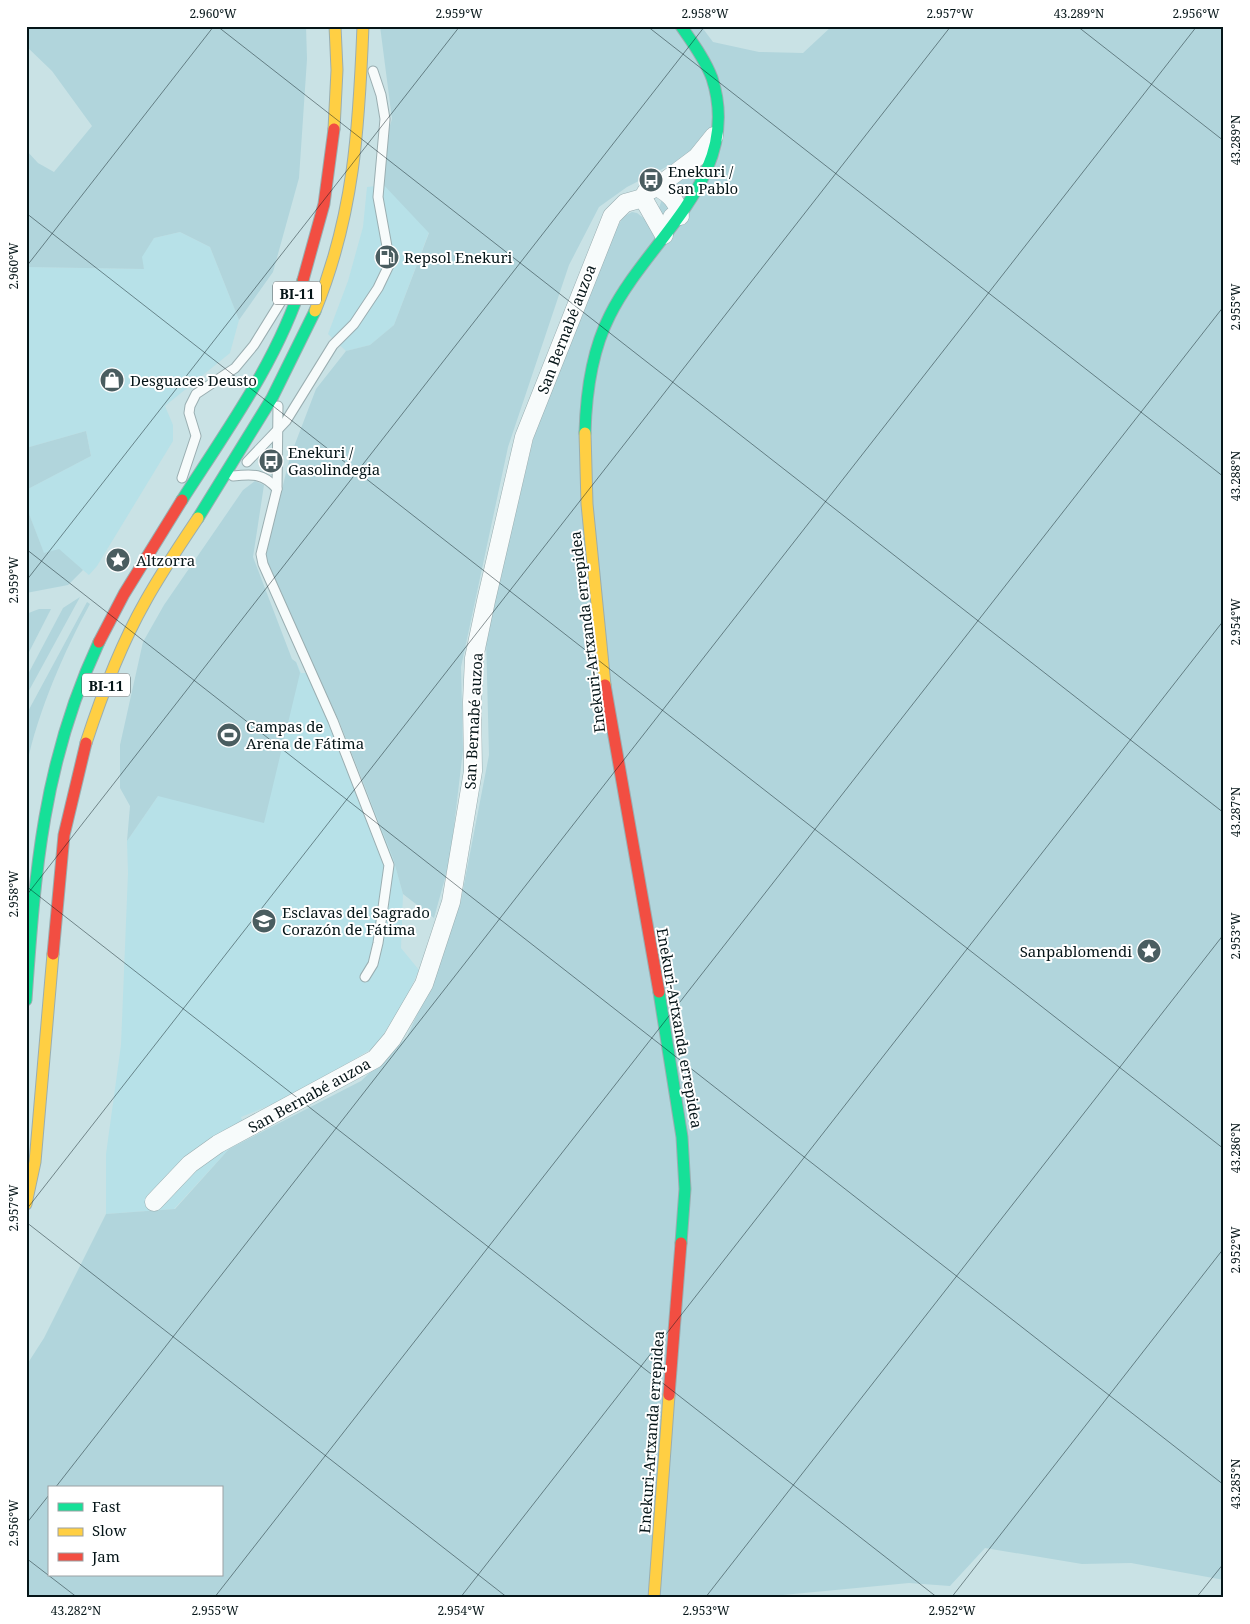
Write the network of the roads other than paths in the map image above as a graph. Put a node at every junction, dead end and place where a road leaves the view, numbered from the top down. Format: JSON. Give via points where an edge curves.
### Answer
{"nodes":[{"id":1,"x":335,"y":26,"type":"edge"},
{"id":2,"x":364,"y":26,"type":"edge"},
{"id":3,"x":681,"y":26,"type":"edge"},
{"id":4,"x":719,"y":126,"type":"junction"},
{"id":5,"x":651,"y":199,"type":"junction"},
{"id":6,"x":680,"y":216,"type":"junction"},
{"id":7,"x":664,"y":235,"type":"junction"},
{"id":8,"x":313,"y":248,"type":"junction"},
{"id":9,"x":283,"y":379,"type":"junction"},
{"id":10,"x":276,"y":432,"type":"junction"},
{"id":11,"x":233,"y":476,"type":"junction"},
{"id":12,"x":219,"y":483,"type":"junction"},
{"id":13,"x":277,"y":489,"type":"junction"},
{"id":14,"x":163,"y":528,"type":"junction"},
{"id":15,"x":365,"y":977,"type":"dead end"},
{"id":16,"x":26,"y":1000,"type":"edge"},
{"id":17,"x":154,"y":1202,"type":"dead end"},
{"id":18,"x":26,"y":1204,"type":"edge"},
{"id":19,"x":654,"y":1598,"type":"edge"}],
"edges":[{"from":1,"to":8,"type":"main road","number":"BI-11","via":[[333,135],[324,203]]},
{"from":2,"to":9,"type":"main road","number":"BI-11","via":[[355,164],[343,220],[314,313]]},
{"from":2,"to":10,"type":"lane","via":[[385,119],[378,197],[390,262],[378,288],[354,324],[333,345]]},
{"from":3,"to":4,"type":"main road","name":"Enekuri-Artxanda errepidea","via":[[712,78]]},
{"from":4,"to":5,"type":"street","name":"San Bernabé auzoa","via":[[697,157]]},
{"from":4,"to":6,"type":"main road","name":"Enekuri-Artxanda errepidea","via":[[718,140],[706,172]]},
{"from":5,"to":6,"type":"street","via":[[666,217]]},
{"from":5,"to":6,"type":"street","via":[[673,199]]},
{"from":5,"to":7,"type":"street"},
{"from":5,"to":17,"type":"street","name":"San Bernabé auzoa","via":[[625,203],[608,224],[524,437],[474,658],[473,771],[451,902],[424,984],[392,1039],[375,1059],[218,1144],[190,1164]]},
{"from":6,"to":7,"type":"main road","name":"Enekuri-Artxanda errepidea"},
{"from":7,"to":19,"type":"main road","name":"Enekuri-Artxanda errepidea","via":[[610,314],[587,403],[584,466],[605,682],[675,1086],[684,1156]]},
{"from":8,"to":14,"type":"main road","number":"BI-11","via":[[294,302],[264,369]]},
{"from":8,"to":14,"type":"lane","via":[[254,345],[235,368],[196,394],[189,413],[196,436]]},
{"from":9,"to":10,"type":"lane"},
{"from":9,"to":12,"type":"main road","number":"BI-11"},
{"from":10,"to":11,"type":"lane"},
{"from":10,"to":13,"type":"lane"},
{"from":11,"to":12,"type":"lane"},
{"from":11,"to":13,"type":"lane","via":[[263,476]]},
{"from":12,"to":18,"type":"main road","number":"BI-11","via":[[145,601],[117,656],[74,783],[64,835],[35,1162]]},
{"from":13,"to":15,"type":"lane","via":[[261,554],[263,564],[333,721],[389,865],[378,943],[373,964]]},
{"from":14,"to":16,"type":"main road","number":"BI-11","via":[[107,624],[62,734],[49,779],[41,826]]}]}
